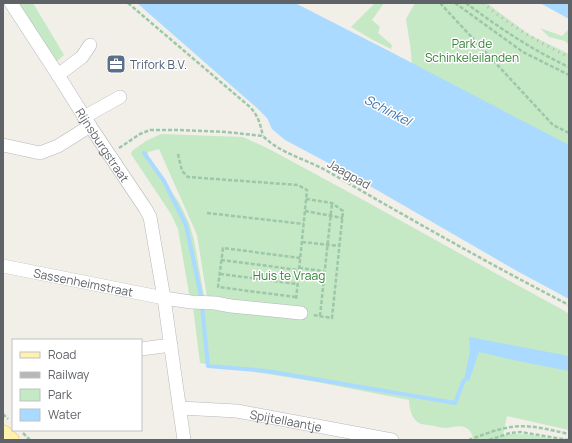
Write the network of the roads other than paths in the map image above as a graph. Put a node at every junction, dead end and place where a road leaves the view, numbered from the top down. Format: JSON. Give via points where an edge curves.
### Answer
{"nodes":[{"id":1,"x":11,"y":3,"type":"edge"},
{"id":2,"x":90,"y":45,"type":"dead end"},
{"id":3,"x":58,"y":75,"type":"junction"},
{"id":4,"x":120,"y":97,"type":"dead end"},
{"id":5,"x":87,"y":121,"type":"junction"},
{"id":6,"x":3,"y":145,"type":"edge"},
{"id":7,"x":3,"y":266,"type":"edge"},
{"id":8,"x":164,"y":298,"type":"junction"},
{"id":9,"x":298,"y":313,"type":"road end"},
{"id":10,"x":171,"y":345,"type":"junction"},
{"id":11,"x":142,"y":349,"type":"edge"},
{"id":12,"x":180,"y":408,"type":"junction"},
{"id":13,"x":3,"y":432,"type":"edge"},
{"id":14,"x":11,"y":440,"type":"edge"},
{"id":15,"x":184,"y":440,"type":"edge"},
{"id":16,"x":392,"y":440,"type":"edge"}],
"edges":[{"from":1,"to":3,"type":"street","name":"Rijnsburgstraat"},
{"from":2,"to":3,"type":"street","via":[[82,57]]},
{"from":3,"to":5,"type":"street","name":"Rijnsburgstraat"},
{"from":4,"to":5,"type":"street"},
{"from":5,"to":6,"type":"street","via":[[58,146],[40,153]]},
{"from":5,"to":8,"type":"street","name":"Rijnsburgstraat","via":[[150,217]]},
{"from":7,"to":8,"type":"street","name":"Sassenheimstraat"},
{"from":8,"to":9,"type":"street"},
{"from":8,"to":10,"type":"street","name":"Rijnsburgstraat"},
{"from":10,"to":11,"type":"street"},
{"from":10,"to":12,"type":"street","name":"Rijnsburgstraat"},
{"from":12,"to":15,"type":"street","name":"Rijnsburgstraat"},
{"from":12,"to":16,"type":"street","name":"Spijtellaantje","via":[[237,411]]},
{"from":13,"to":14,"type":"main road"}]}
